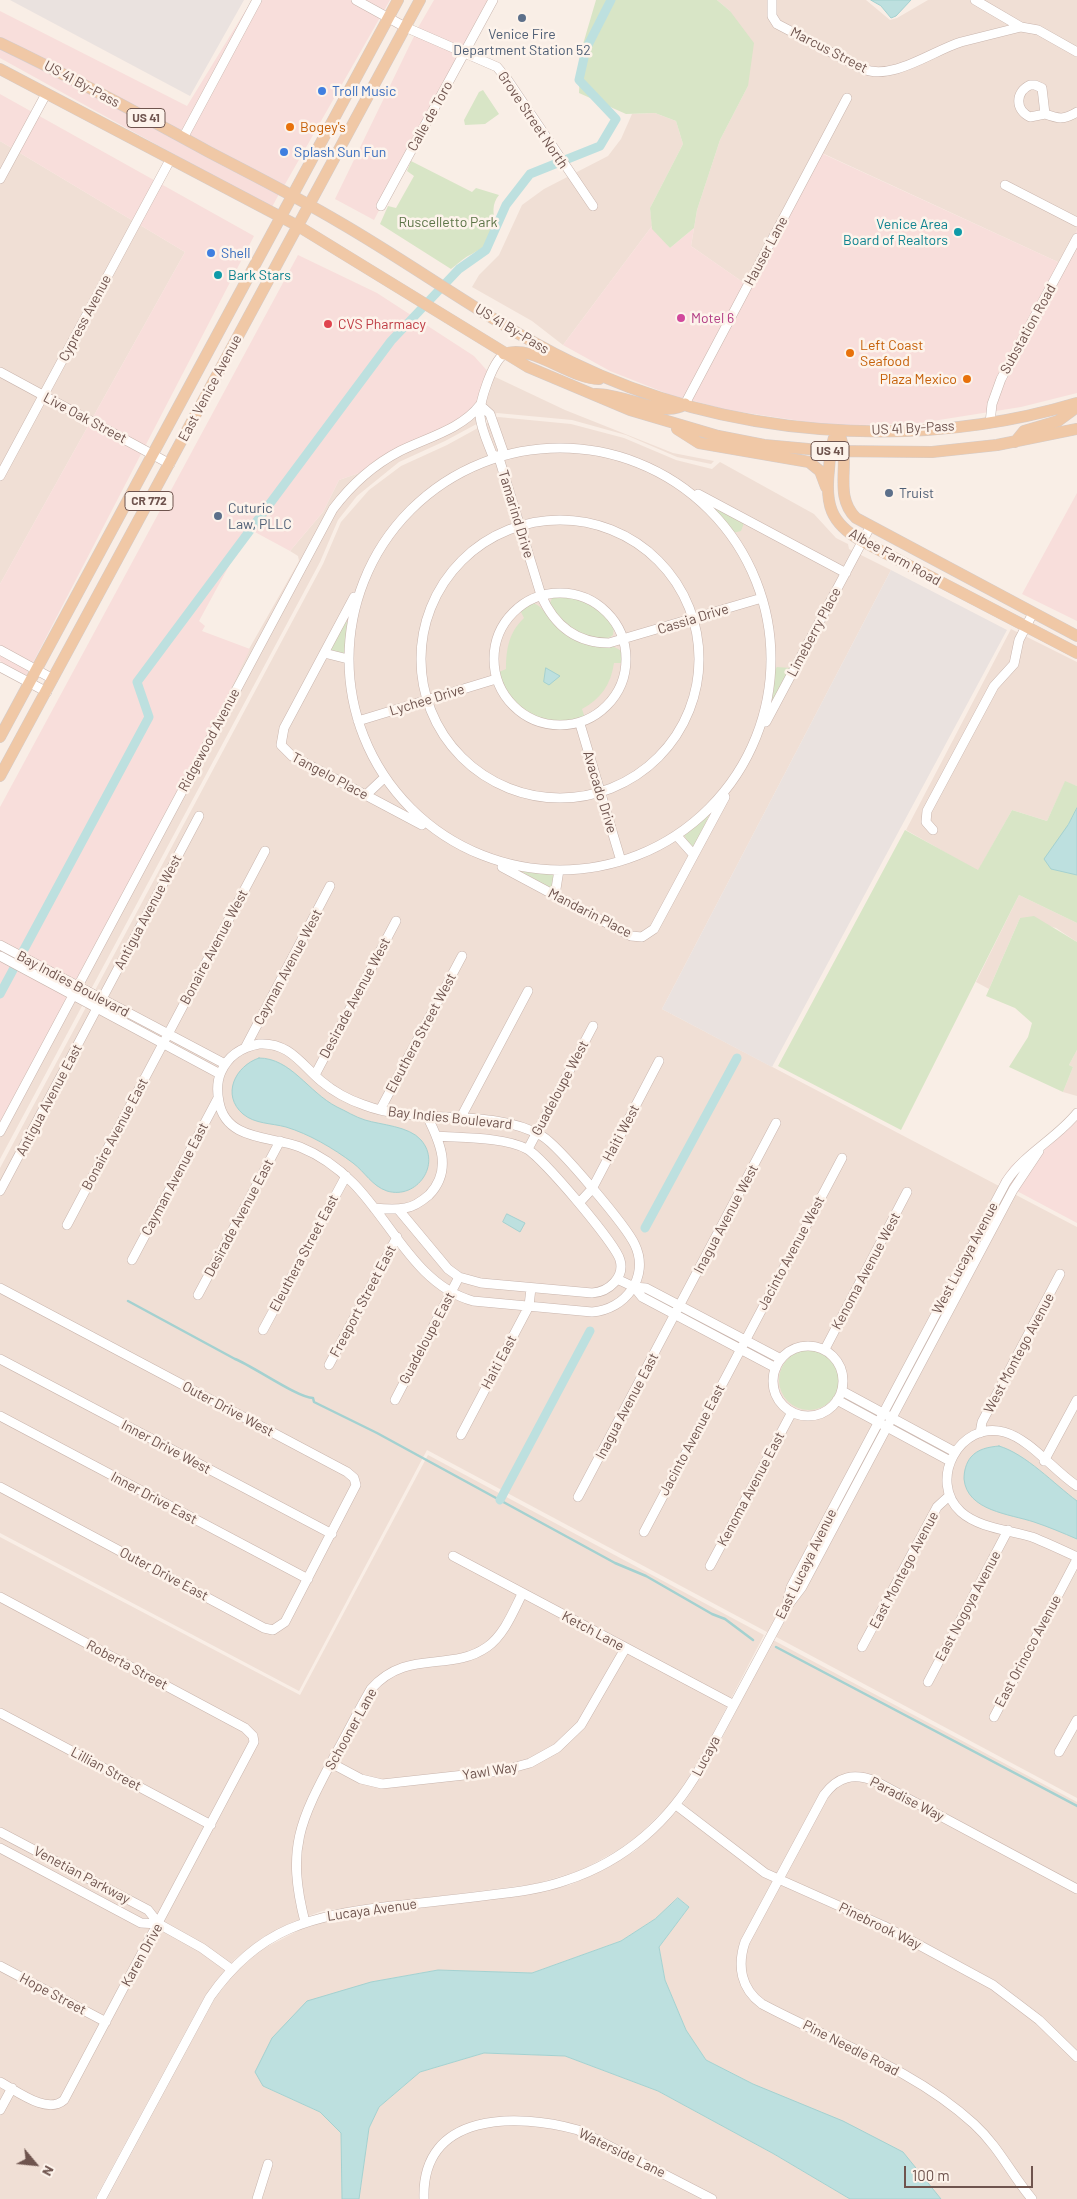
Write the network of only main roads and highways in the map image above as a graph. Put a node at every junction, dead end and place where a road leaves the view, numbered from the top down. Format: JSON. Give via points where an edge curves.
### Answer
{"nodes":[{"id":1,"x":398,"y":0,"type":"edge"},
{"id":2,"x":420,"y":0,"type":"edge"},
{"id":3,"x":0,"y":43,"type":"edge"},
{"id":4,"x":0,"y":69,"type":"edge"},
{"id":5,"x":291,"y":195,"type":"junction"},
{"id":6,"x":308,"y":205,"type":"junction"},
{"id":7,"x":280,"y":216,"type":"junction"},
{"id":8,"x":298,"y":226,"type":"junction"},
{"id":9,"x":504,"y":354,"type":"junction"},
{"id":10,"x":608,"y":379,"type":"junction"},
{"id":11,"x":589,"y":394,"type":"junction"},
{"id":12,"x":1077,"y":403,"type":"edge"},
{"id":13,"x":685,"y":404,"type":"junction"},
{"id":14,"x":1077,"y":407,"type":"edge"},
{"id":15,"x":668,"y":423,"type":"junction"},
{"id":16,"x":1077,"y":424,"type":"edge"},
{"id":17,"x":1077,"y":428,"type":"edge"},
{"id":18,"x":837,"y":430,"type":"junction"},
{"id":19,"x":1062,"y":432,"type":"junction"},
{"id":20,"x":1015,"y":442,"type":"junction"},
{"id":21,"x":830,"y":451,"type":"junction"},
{"id":22,"x":845,"y":452,"type":"junction"},
{"id":23,"x":827,"y":490,"type":"junction"},
{"id":24,"x":957,"y":573,"type":"junction"},
{"id":25,"x":949,"y":587,"type":"junction"},
{"id":26,"x":1077,"y":636,"type":"edge"},
{"id":27,"x":1077,"y":653,"type":"edge"},
{"id":28,"x":0,"y":736,"type":"edge"},
{"id":29,"x":0,"y":776,"type":"edge"}],
"edges":[{"from":1,"to":5,"type":"main road","name":"East Venice Avenue"},
{"from":2,"to":6,"type":"main road","name":"East Venice Avenue"},
{"from":3,"to":5,"type":"main road","name":"US 41 By-Pass","number":"US 41"},
{"from":4,"to":7,"type":"main road","name":"US 41 By-Pass","number":"US 41"},
{"from":5,"to":6,"type":"main road","name":"US 41 By-Pass","number":"US 41"},
{"from":5,"to":7,"type":"main road","name":"East Venice Avenue","number":"CR 772"},
{"from":6,"to":8,"type":"main road","name":"East Venice Avenue","number":"CR 772"},
{"from":6,"to":10,"type":"main road","name":"US 41 By-Pass","number":"US 41","via":[[554,353]]},
{"from":7,"to":8,"type":"main road","name":"US 41 By-Pass","number":"US 41"},
{"from":7,"to":28,"type":"main road","name":"East Venice Avenue","number":"CR 772"},
{"from":8,"to":9,"type":"main road","name":"US 41 By-Pass","number":"US 41"},
{"from":8,"to":29,"type":"main road","name":"East Venice Avenue","number":"CR 772"},
{"from":9,"to":10,"type":"main road","via":[[526,352],[587,378]]},
{"from":9,"to":11,"type":"main road","name":"US 41 By-Pass","number":"US 41"},
{"from":10,"to":13,"type":"main road","name":"US 41 By-Pass","number":"US 41"},
{"from":11,"to":13,"type":"main road","via":[[615,395],[664,410]]},
{"from":11,"to":15,"type":"main road","name":"US 41 By-Pass","number":"US 41"},
{"from":12,"to":18,"type":"main road","name":"US 41 By-Pass","number":"US 41","via":[[990,423],[901,431]]},
{"from":13,"to":18,"type":"main road","name":"US 41 By-Pass","number":"US 41","via":[[768,422]]},
{"from":14,"to":20,"type":"main road","via":[[1058,421],[1024,431]]},
{"from":15,"to":21,"type":"main road","name":"US 41 By-Pass","number":"US 41","via":[[744,441]]},
{"from":15,"to":23,"type":"main road","via":[[699,443],[809,462],[820,471]]},
{"from":16,"to":19,"type":"main road"},
{"from":17,"to":19,"type":"main road","name":"US 41 By-Pass","number":"US 41"},
{"from":18,"to":21,"type":"main road","name":"Albee Farm Road"},
{"from":18,"to":22,"type":"main road","name":"Albee Farm Road"},
{"from":19,"to":20,"type":"main road","name":"US 41 By-Pass","number":"US 41"},
{"from":20,"to":22,"type":"main road","name":"US 41 By-Pass","number":"US 41","via":[[917,453]]},
{"from":21,"to":22,"type":"main road","name":"US 41 By-Pass","number":"US 41"},
{"from":21,"to":23,"type":"main road","name":"Albee Farm Road"},
{"from":22,"to":24,"type":"main road","name":"Albee Farm Road","via":[[845,501],[853,516]]},
{"from":23,"to":25,"type":"main road","name":"Albee Farm Road","via":[[835,519],[846,531]]},
{"from":24,"to":25,"type":"main road"},
{"from":24,"to":26,"type":"main road","name":"Albee Farm Road"},
{"from":25,"to":27,"type":"main road","name":"Albee Farm Road"}]}
